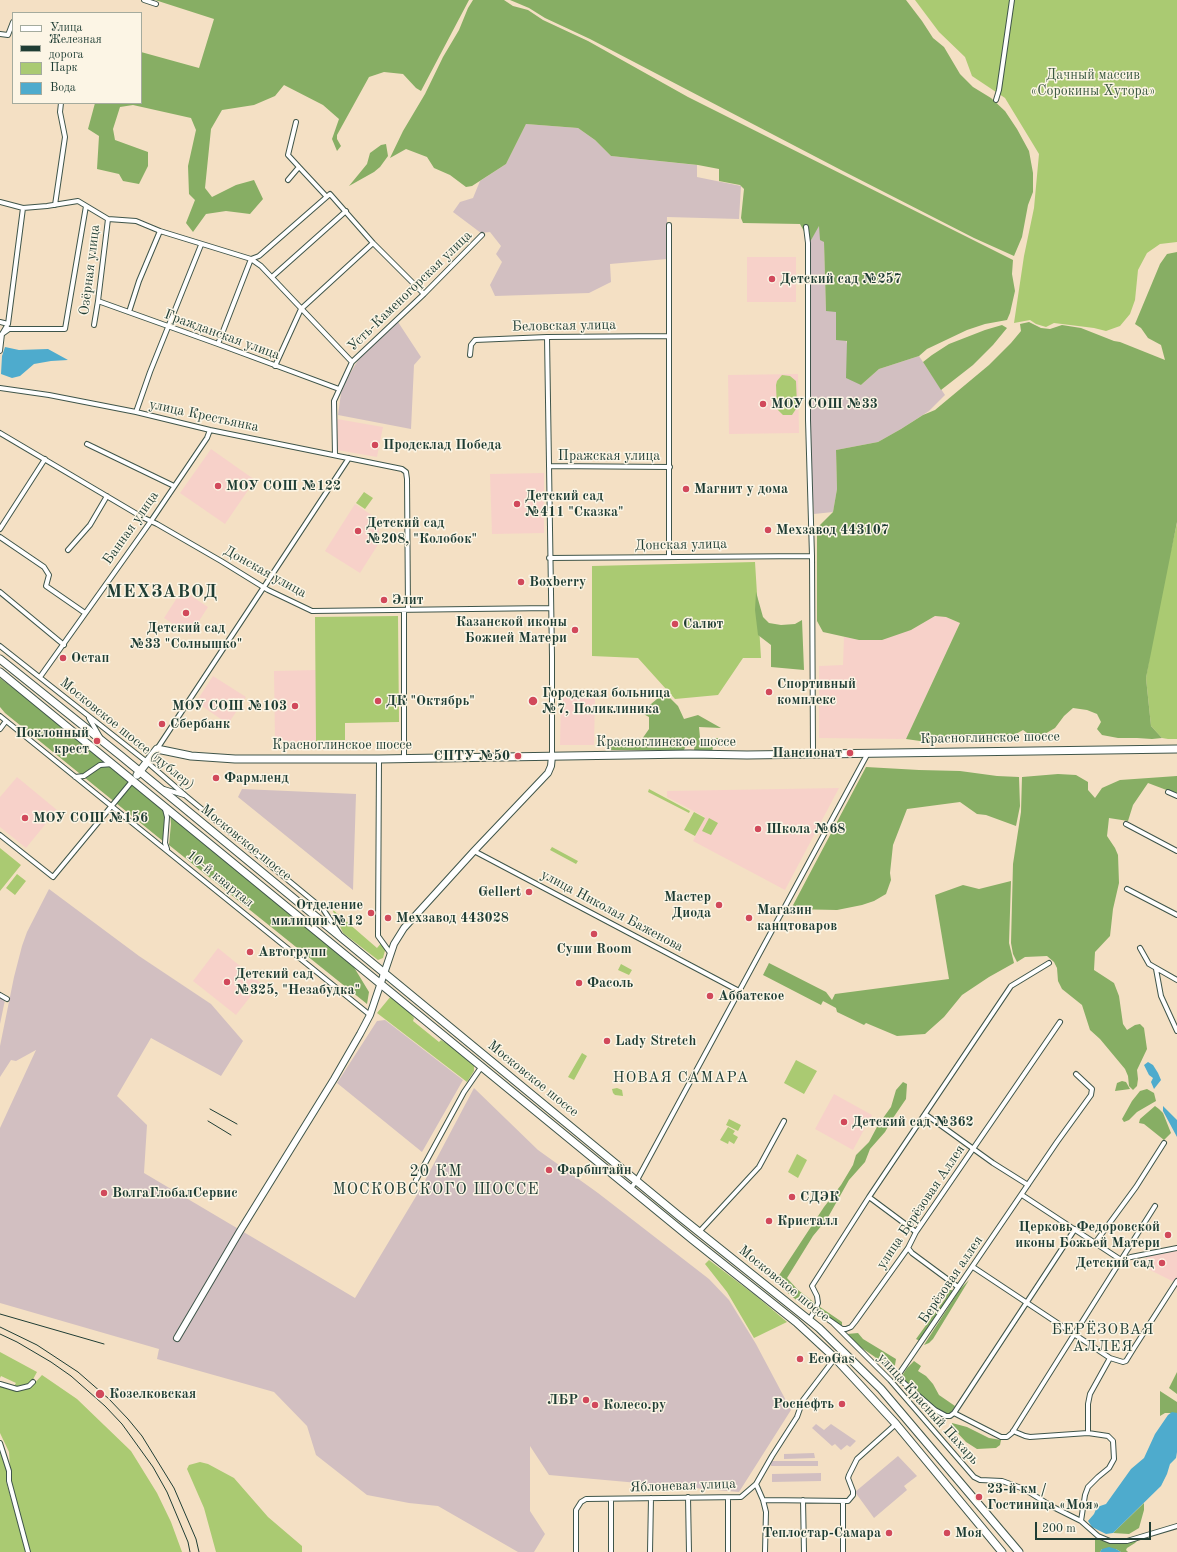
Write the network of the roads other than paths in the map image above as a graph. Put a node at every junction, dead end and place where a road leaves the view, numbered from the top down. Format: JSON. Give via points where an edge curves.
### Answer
{"nodes":[{"id":1,"x":144,"y":0,"type":"edge"},
{"id":2,"x":1012,"y":0,"type":"edge"},
{"id":3,"x":156,"y":4,"type":"dead end"},
{"id":4,"x":12,"y":25,"type":"edge"},
{"id":5,"x":0,"y":34,"type":"edge"},
{"id":6,"x":996,"y":100,"type":"dead end"},
{"id":7,"x":61,"y":104,"type":"edge"},
{"id":8,"x":296,"y":122,"type":"dead end"},
{"id":9,"x":299,"y":167,"type":"junction"},
{"id":10,"x":288,"y":180,"type":"dead end"},
{"id":11,"x":328,"y":195,"type":"junction"},
{"id":12,"x":0,"y":202,"type":"edge"},
{"id":13,"x":55,"y":205,"type":"junction"},
{"id":14,"x":86,"y":206,"type":"junction"},
{"id":15,"x":23,"y":208,"type":"junction"},
{"id":16,"x":346,"y":211,"type":"junction"},
{"id":17,"x":108,"y":219,"type":"junction"},
{"id":18,"x":669,"y":225,"type":"dead end"},
{"id":19,"x":806,"y":227,"type":"dead end"},
{"id":20,"x":160,"y":231,"type":"junction"},
{"id":21,"x":482,"y":235,"type":"dead end"},
{"id":22,"x":373,"y":243,"type":"junction"},
{"id":23,"x":201,"y":245,"type":"junction"},
{"id":24,"x":251,"y":260,"type":"junction"},
{"id":25,"x":272,"y":277,"type":"junction"},
{"id":26,"x":424,"y":294,"type":"junction"},
{"id":27,"x":98,"y":301,"type":"junction"},
{"id":28,"x":301,"y":309,"type":"junction"},
{"id":29,"x":129,"y":312,"type":"junction"},
{"id":30,"x":0,"y":322,"type":"edge"},
{"id":31,"x":8,"y":324,"type":"junction"},
{"id":32,"x":94,"y":324,"type":"dead end"},
{"id":33,"x":168,"y":327,"type":"junction"},
{"id":34,"x":2,"y":334,"type":"junction"},
{"id":35,"x":669,"y":336,"type":"junction"},
{"id":36,"x":547,"y":337,"type":"junction"},
{"id":37,"x":218,"y":344,"type":"junction"},
{"id":38,"x":0,"y":351,"type":"edge"},
{"id":39,"x":470,"y":354,"type":"dead end"},
{"id":40,"x":352,"y":362,"type":"junction"},
{"id":41,"x":275,"y":366,"type":"junction"},
{"id":42,"x":0,"y":388,"type":"edge"},
{"id":43,"x":339,"y":389,"type":"junction"},
{"id":44,"x":136,"y":412,"type":"junction"},
{"id":45,"x":210,"y":430,"type":"junction"},
{"id":46,"x":0,"y":432,"type":"edge"},
{"id":47,"x":87,"y":444,"type":"dead end"},
{"id":48,"x":335,"y":455,"type":"junction"},
{"id":49,"x":349,"y":458,"type":"junction"},
{"id":50,"x":45,"y":459,"type":"junction"},
{"id":51,"x":549,"y":466,"type":"junction"},
{"id":52,"x":670,"y":467,"type":"junction"},
{"id":53,"x":174,"y":486,"type":"junction"},
{"id":54,"x":106,"y":496,"type":"junction"},
{"id":55,"x":151,"y":520,"type":"junction"},
{"id":56,"x":0,"y":529,"type":"edge"},
{"id":57,"x":0,"y":537,"type":"edge"},
{"id":58,"x":68,"y":550,"type":"dead end"},
{"id":59,"x":670,"y":556,"type":"junction"},
{"id":60,"x":812,"y":556,"type":"junction"},
{"id":61,"x":549,"y":558,"type":"junction"},
{"id":62,"x":264,"y":588,"type":"junction"},
{"id":63,"x":0,"y":592,"type":"edge"},
{"id":64,"x":551,"y":608,"type":"junction"},
{"id":65,"x":406,"y":610,"type":"junction"},
{"id":66,"x":86,"y":613,"type":"junction"},
{"id":67,"x":64,"y":645,"type":"junction"},
{"id":68,"x":1,"y":648,"type":"edge"},
{"id":69,"x":0,"y":659,"type":"edge"},
{"id":70,"x":0,"y":672,"type":"edge"},
{"id":71,"x":40,"y":677,"type":"junction"},
{"id":72,"x":0,"y":716,"type":"edge"},
{"id":73,"x":88,"y":716,"type":"junction"},
{"id":74,"x":6,"y":721,"type":"junction"},
{"id":75,"x":0,"y":729,"type":"edge"},
{"id":76,"x":102,"y":741,"type":"junction"},
{"id":77,"x":157,"y":749,"type":"junction"},
{"id":78,"x":1177,"y":749,"type":"edge"},
{"id":79,"x":813,"y":753,"type":"junction"},
{"id":80,"x":868,"y":753,"type":"junction"},
{"id":81,"x":552,"y":756,"type":"junction"},
{"id":82,"x":404,"y":758,"type":"junction"},
{"id":83,"x":380,"y":759,"type":"junction"},
{"id":84,"x":147,"y":762,"type":"junction"},
{"id":85,"x":113,"y":764,"type":"junction"},
{"id":86,"x":139,"y":772,"type":"junction"},
{"id":87,"x":75,"y":776,"type":"junction"},
{"id":88,"x":133,"y":780,"type":"junction"},
{"id":89,"x":157,"y":786,"type":"junction"},
{"id":90,"x":1168,"y":792,"type":"dead end"},
{"id":91,"x":186,"y":796,"type":"junction"},
{"id":92,"x":1177,"y":796,"type":"edge"},
{"id":93,"x":112,"y":807,"type":"junction"},
{"id":94,"x":164,"y":807,"type":"junction"},
{"id":95,"x":1126,"y":824,"type":"dead end"},
{"id":96,"x":0,"y":835,"type":"edge"},
{"id":97,"x":167,"y":850,"type":"junction"},
{"id":98,"x":474,"y":850,"type":"junction"},
{"id":99,"x":1177,"y":851,"type":"edge"},
{"id":100,"x":1127,"y":889,"type":"dead end"},
{"id":101,"x":1177,"y":915,"type":"edge"},
{"id":102,"x":341,"y":938,"type":"junction"},
{"id":103,"x":1140,"y":948,"type":"dead end"},
{"id":104,"x":391,"y":954,"type":"junction"},
{"id":105,"x":1049,"y":963,"type":"dead end"},
{"id":106,"x":1156,"y":969,"type":"junction"},
{"id":107,"x":384,"y":974,"type":"junction"},
{"id":108,"x":1177,"y":980,"type":"edge"},
{"id":109,"x":381,"y":983,"type":"junction"},
{"id":110,"x":739,"y":991,"type":"junction"},
{"id":111,"x":0,"y":995,"type":"edge"},
{"id":112,"x":7,"y":999,"type":"dead end"},
{"id":113,"x":370,"y":1014,"type":"junction"},
{"id":114,"x":1060,"y":1022,"type":"dead end"},
{"id":115,"x":1177,"y":1031,"type":"edge"},
{"id":116,"x":482,"y":1066,"type":"junction"},
{"id":117,"x":1076,"y":1074,"type":"dead end"},
{"id":118,"x":925,"y":1114,"type":"junction"},
{"id":119,"x":784,"y":1121,"type":"dead end"},
{"id":120,"x":1164,"y":1143,"type":"dead end"},
{"id":121,"x":973,"y":1149,"type":"junction"},
{"id":122,"x":416,"y":1180,"type":"dead end"},
{"id":123,"x":637,"y":1180,"type":"junction"},
{"id":124,"x":1028,"y":1185,"type":"junction"},
{"id":125,"x":631,"y":1188,"type":"junction"},
{"id":126,"x":1022,"y":1195,"type":"junction"},
{"id":127,"x":869,"y":1198,"type":"junction"},
{"id":128,"x":1155,"y":1206,"type":"dead end"},
{"id":129,"x":1074,"y":1229,"type":"junction"},
{"id":130,"x":699,"y":1232,"type":"junction"},
{"id":131,"x":916,"y":1232,"type":"junction"},
{"id":132,"x":1095,"y":1243,"type":"junction"},
{"id":133,"x":908,"y":1248,"type":"junction"},
{"id":134,"x":1177,"y":1248,"type":"edge"},
{"id":135,"x":1121,"y":1260,"type":"junction"},
{"id":136,"x":973,"y":1267,"type":"junction"},
{"id":137,"x":1177,"y":1281,"type":"edge"},
{"id":138,"x":958,"y":1287,"type":"junction"},
{"id":139,"x":1027,"y":1303,"type":"junction"},
{"id":140,"x":814,"y":1312,"type":"junction"},
{"id":141,"x":802,"y":1314,"type":"junction"},
{"id":142,"x":809,"y":1320,"type":"junction"},
{"id":143,"x":796,"y":1322,"type":"junction"},
{"id":144,"x":833,"y":1323,"type":"junction"},
{"id":145,"x":820,"y":1328,"type":"junction"},
{"id":146,"x":1074,"y":1335,"type":"junction"},
{"id":147,"x":812,"y":1336,"type":"junction"},
{"id":148,"x":177,"y":1338,"type":"dead end"},
{"id":149,"x":835,"y":1358,"type":"junction"},
{"id":150,"x":1110,"y":1358,"type":"junction"},
{"id":151,"x":897,"y":1377,"type":"junction"},
{"id":152,"x":890,"y":1380,"type":"junction"},
{"id":153,"x":33,"y":1382,"type":"dead end"},
{"id":154,"x":0,"y":1384,"type":"edge"},
{"id":155,"x":954,"y":1414,"type":"junction"},
{"id":156,"x":896,"y":1424,"type":"junction"},
{"id":157,"x":1013,"y":1431,"type":"junction"},
{"id":158,"x":1088,"y":1433,"type":"junction"},
{"id":159,"x":0,"y":1443,"type":"edge"},
{"id":160,"x":756,"y":1484,"type":"junction"},
{"id":161,"x":688,"y":1497,"type":"junction"},
{"id":162,"x":651,"y":1498,"type":"junction"},
{"id":163,"x":728,"y":1498,"type":"junction"},
{"id":164,"x":611,"y":1499,"type":"junction"},
{"id":165,"x":763,"y":1500,"type":"junction"},
{"id":166,"x":803,"y":1500,"type":"junction"},
{"id":167,"x":846,"y":1501,"type":"junction"},
{"id":168,"x":1081,"y":1521,"type":"junction"},
{"id":169,"x":1177,"y":1526,"type":"edge"},
{"id":170,"x":28,"y":1552,"type":"edge"},
{"id":171,"x":576,"y":1552,"type":"edge"},
{"id":172,"x":611,"y":1552,"type":"edge"},
{"id":173,"x":650,"y":1552,"type":"edge"},
{"id":174,"x":688,"y":1552,"type":"edge"},
{"id":175,"x":728,"y":1552,"type":"edge"},
{"id":176,"x":765,"y":1552,"type":"edge"},
{"id":177,"x":804,"y":1552,"type":"edge"},
{"id":178,"x":843,"y":1552,"type":"edge"},
{"id":179,"x":1002,"y":1552,"type":"edge"},
{"id":180,"x":1019,"y":1552,"type":"edge"}],
"edges":[{"from":1,"to":3,"type":"street"},
{"from":2,"to":6,"type":"street"},
{"from":4,"to":5,"type":"street","via":[[8,35]]},
{"from":7,"to":13,"type":"street","via":[[64,137]]},
{"from":8,"to":9,"type":"street","via":[[288,155]]},
{"from":9,"to":10,"type":"street"},
{"from":9,"to":11,"type":"street"},
{"from":11,"to":16,"type":"street"},
{"from":11,"to":24,"type":"street","via":[[259,256]]},
{"from":12,"to":15,"type":"street"},
{"from":13,"to":14,"type":"street","via":[[78,201]]},
{"from":13,"to":15,"type":"street"},
{"from":14,"to":17,"type":"street"},
{"from":14,"to":34,"type":"street","via":[[66,329],[9,329]]},
{"from":15,"to":31,"type":"street"},
{"from":16,"to":22,"type":"street"},
{"from":16,"to":25,"type":"street"},
{"from":17,"to":20,"type":"street","via":[[136,221]]},
{"from":17,"to":27,"type":"street","name":"Озёрная улица"},
{"from":18,"to":35,"type":"street"},
{"from":19,"to":60,"type":"street"},
{"from":20,"to":23,"type":"street"},
{"from":20,"to":29,"type":"street"},
{"from":21,"to":26,"type":"street","name":"Усть-Каменогорская улица"},
{"from":22,"to":26,"type":"street"},
{"from":22,"to":28,"type":"street"},
{"from":23,"to":24,"type":"street"},
{"from":23,"to":33,"type":"street"},
{"from":24,"to":25,"type":"street"},
{"from":24,"to":37,"type":"street"},
{"from":25,"to":28,"type":"street"},
{"from":26,"to":40,"type":"street","name":"Усть-Каменогорская улица"},
{"from":27,"to":29,"type":"street","name":"Гражданская улица"},
{"from":27,"to":32,"type":"street","name":"Озёрная улица"},
{"from":28,"to":40,"type":"street"},
{"from":28,"to":41,"type":"street"},
{"from":29,"to":33,"type":"street","name":"Гражданская улица"},
{"from":30,"to":31,"type":"street"},
{"from":31,"to":34,"type":"street"},
{"from":33,"to":37,"type":"street","name":"Гражданская улица"},
{"from":33,"to":44,"type":"street"},
{"from":34,"to":38,"type":"street"},
{"from":35,"to":36,"type":"street","name":"Беловская улица"},
{"from":35,"to":52,"type":"street"},
{"from":36,"to":39,"type":"street","name":"Беловская улица","via":[[475,340],[471,345]]},
{"from":36,"to":51,"type":"street"},
{"from":37,"to":41,"type":"street","name":"Гражданская улица"},
{"from":40,"to":43,"type":"street"},
{"from":41,"to":43,"type":"street","name":"Гражданская улица"},
{"from":42,"to":44,"type":"street","name":"улица Крестьянка"},
{"from":43,"to":48,"type":"street","via":[[334,401]]},
{"from":44,"to":45,"type":"street","name":"улица Крестьянка"},
{"from":45,"to":48,"type":"street","name":"улица Крестьянка"},
{"from":45,"to":53,"type":"street","name":"Банная улица"},
{"from":46,"to":50,"type":"street","name":"Донская улица"},
{"from":47,"to":53,"type":"street"},
{"from":48,"to":49,"type":"street","name":"улица Крестьянка"},
{"from":49,"to":62,"type":"street"},
{"from":49,"to":65,"type":"street","name":"улица Крестьянка","via":[[406,472]]},
{"from":50,"to":54,"type":"street","name":"Донская улица"},
{"from":50,"to":56,"type":"street"},
{"from":51,"to":52,"type":"street","name":"Пражская улица"},
{"from":51,"to":61,"type":"street"},
{"from":52,"to":59,"type":"street"},
{"from":53,"to":55,"type":"street","name":"Банная улица"},
{"from":54,"to":55,"type":"street","name":"Донская улица"},
{"from":54,"to":58,"type":"street","via":[[90,525]]},
{"from":55,"to":62,"type":"street","name":"Донская улица"},
{"from":55,"to":66,"type":"street","name":"Банная улица"},
{"from":57,"to":66,"type":"street","via":[[44,568],[49,575],[46,586]]},
{"from":59,"to":60,"type":"street","name":"Донская улица"},
{"from":59,"to":61,"type":"street","name":"Донская улица"},
{"from":60,"to":79,"type":"street"},
{"from":61,"to":64,"type":"street"},
{"from":62,"to":65,"type":"street","name":"Донская улица","via":[[312,611]]},
{"from":62,"to":77,"type":"street"},
{"from":63,"to":67,"type":"street"},
{"from":64,"to":65,"type":"street","name":"Донская улица"},
{"from":64,"to":81,"type":"street"},
{"from":65,"to":82,"type":"street"},
{"from":66,"to":67,"type":"street","name":"Банная улица"},
{"from":67,"to":71,"type":"street","name":"Банная улица"},
{"from":68,"to":71,"type":"street","name":"Московское шоссе (дублер)"},
{"from":69,"to":76,"type":"main road","name":"Московское шоссе"},
{"from":70,"to":85,"type":"main road","name":"Московское шоссе"},
{"from":71,"to":73,"type":"street","name":"Московское шоссе (дублер)"},
{"from":72,"to":74,"type":"street","name":"10-й квартал"},
{"from":73,"to":76,"type":"street"},
{"from":73,"to":84,"type":"street","name":"Московское шоссе (дублер)"},
{"from":74,"to":75,"type":"street"},
{"from":74,"to":87,"type":"street","name":"10-й квартал"},
{"from":76,"to":86,"type":"main road","name":"Московское шоссе"},
{"from":77,"to":83,"type":"main road","name":"Красноглинское шоссе","via":[[207,758]]},
{"from":77,"to":84,"type":"main road"},
{"from":78,"to":80,"type":"main road","name":"Красноглинское шоссе"},
{"from":79,"to":80,"type":"main road","name":"Красноглинское шоссе"},
{"from":79,"to":81,"type":"main road","name":"Красноглинское шоссе"},
{"from":80,"to":110,"type":"street"},
{"from":81,"to":82,"type":"main road","name":"Красноглинское шоссе"},
{"from":81,"to":98,"type":"street","via":[[552,766],[548,773]]},
{"from":82,"to":83,"type":"main road","name":"Красноглинское шоссе"},
{"from":83,"to":104,"type":"street","via":[[378,936]]},
{"from":84,"to":86,"type":"main road"},
{"from":84,"to":91,"type":"street","name":"Московское шоссе (дублер)"},
{"from":85,"to":87,"type":"street","via":[[100,765],[84,776]]},
{"from":85,"to":88,"type":"main road","name":"Московское шоссе"},
{"from":86,"to":88,"type":"main road"},
{"from":86,"to":89,"type":"main road","name":"Московское шоссе"},
{"from":87,"to":93,"type":"street","name":"10-й квартал"},
{"from":88,"to":93,"type":"street"},
{"from":88,"to":94,"type":"main road","name":"Московское шоссе"},
{"from":89,"to":91,"type":"street"},
{"from":89,"to":102,"type":"main road","name":"Московское шоссе"},
{"from":90,"to":92,"type":"street"},
{"from":91,"to":102,"type":"street","name":"Московское шоссе (дублер)","via":[[327,912]]},
{"from":93,"to":96,"type":"street","via":[[53,877]]},
{"from":93,"to":97,"type":"street","name":"10-й квартал"},
{"from":94,"to":97,"type":"street","via":[[167,817]]},
{"from":94,"to":109,"type":"main road","name":"Московское шоссе"},
{"from":95,"to":99,"type":"street"},
{"from":97,"to":113,"type":"street","name":"10-й квартал"},
{"from":98,"to":104,"type":"street","via":[[411,920],[394,944]]},
{"from":98,"to":110,"type":"street","name":"улица Николая Баженова"},
{"from":100,"to":101,"type":"street"},
{"from":102,"to":107,"type":"main road","name":"Московское шоссе"},
{"from":103,"to":106,"type":"street","via":[[1149,964]]},
{"from":104,"to":107,"type":"street"},
{"from":105,"to":118,"type":"street","via":[[1011,986]]},
{"from":106,"to":108,"type":"street"},
{"from":106,"to":115,"type":"street","via":[[1161,996]]},
{"from":107,"to":109,"type":"street"},
{"from":107,"to":123,"type":"main road","name":"Московское шоссе"},
{"from":109,"to":113,"type":"street"},
{"from":109,"to":116,"type":"main road","name":"Московское шоссе"},
{"from":110,"to":123,"type":"street"},
{"from":111,"to":112,"type":"street"},
{"from":113,"to":148,"type":"street","via":[[334,1080]]},
{"from":114,"to":121,"type":"street","name":"улица Берёзовая Аллея"},
{"from":116,"to":122,"type":"street","via":[[464,1092]]},
{"from":116,"to":125,"type":"main road","name":"Московское шоссе"},
{"from":117,"to":124,"type":"street","name":"Берёзовая аллея","via":[[1090,1086],[1092,1093]]},
{"from":118,"to":121,"type":"street"},
{"from":118,"to":127,"type":"street"},
{"from":119,"to":130,"type":"street","via":[[759,1167]]},
{"from":120,"to":132,"type":"street"},
{"from":121,"to":124,"type":"street"},
{"from":121,"to":131,"type":"street","name":"улица Берёзовая Аллея"},
{"from":123,"to":125,"type":"street"},
{"from":123,"to":130,"type":"main road","name":"Московское шоссе"},
{"from":124,"to":126,"type":"street","name":"Берёзовая аллея"},
{"from":125,"to":143,"type":"main road","name":"Московское шоссе"},
{"from":126,"to":129,"type":"street"},
{"from":126,"to":136,"type":"street","name":"Берёзовая аллея"},
{"from":127,"to":131,"type":"street"},
{"from":127,"to":140,"type":"street","via":[[812,1286],[818,1304]]},
{"from":128,"to":135,"type":"street"},
{"from":129,"to":132,"type":"street"},
{"from":129,"to":139,"type":"street"},
{"from":130,"to":141,"type":"main road","name":"Московское шоссе"},
{"from":131,"to":133,"type":"street","name":"улица Берёзовая Аллея"},
{"from":132,"to":135,"type":"street"},
{"from":133,"to":138,"type":"street"},
{"from":133,"to":144,"type":"street","name":"улица Берёзовая Аллея","via":[[850,1327],[842,1329]]},
{"from":134,"to":135,"type":"street"},
{"from":135,"to":146,"type":"street"},
{"from":136,"to":138,"type":"street","name":"Берёзовая аллея"},
{"from":136,"to":139,"type":"street"},
{"from":137,"to":150,"type":"street","via":[[1126,1361],[1120,1362]]},
{"from":138,"to":151,"type":"street","name":"Берёзовая аллея"},
{"from":139,"to":146,"type":"street"},
{"from":139,"to":155,"type":"street"},
{"from":140,"to":142,"type":"street"},
{"from":140,"to":144,"type":"street"},
{"from":141,"to":142,"type":"main road","name":"Московское шоссе"},
{"from":141,"to":143,"type":"main road"},
{"from":142,"to":145,"type":"main road","name":"Московское шоссе"},
{"from":143,"to":147,"type":"main road","name":"Московское шоссе"},
{"from":144,"to":152,"type":"street","name":"улица Красный Пахарь"},
{"from":145,"to":147,"type":"main road"},
{"from":145,"to":180,"type":"main road","name":"Московское шоссе","via":[[881,1389]]},
{"from":146,"to":150,"type":"street"},
{"from":146,"to":157,"type":"street"},
{"from":147,"to":149,"type":"main road","name":"Московское шоссе"},
{"from":149,"to":156,"type":"main road","name":"Московское шоссе"},
{"from":149,"to":160,"type":"street","via":[[802,1400],[797,1417]]},
{"from":150,"to":158,"type":"street","via":[[1090,1394]]},
{"from":151,"to":152,"type":"street"},
{"from":151,"to":155,"type":"street","via":[[936,1410],[946,1416]]},
{"from":152,"to":168,"type":"street","name":"улица Красный Пахарь","via":[[974,1477],[980,1480],[1002,1481],[1024,1489]]},
{"from":153,"to":154,"type":"street","via":[[30,1386],[17,1389]]},
{"from":155,"to":157,"type":"street","via":[[1001,1437]]},
{"from":156,"to":167,"type":"street","via":[[853,1465],[848,1478],[853,1495]]},
{"from":156,"to":179,"type":"main road","name":"Московское шоссе"},
{"from":157,"to":158,"type":"street","via":[[1030,1437]]},
{"from":158,"to":168,"type":"street","via":[[1108,1436],[1113,1441],[1114,1459],[1109,1468],[1088,1487]]},
{"from":159,"to":170,"type":"street"},
{"from":160,"to":163,"type":"street","name":"Яблоневая улица","via":[[741,1497]]},
{"from":160,"to":165,"type":"street","name":"Яблоневая улица"},
{"from":161,"to":162,"type":"street","name":"Яблоневая улица"},
{"from":161,"to":163,"type":"street","name":"Яблоневая улица"},
{"from":161,"to":174,"type":"street"},
{"from":162,"to":164,"type":"street","name":"Яблоневая улица"},
{"from":162,"to":173,"type":"street"},
{"from":163,"to":175,"type":"street"},
{"from":164,"to":171,"type":"street","name":"Яблоневая улица","via":[[586,1499],[579,1504],[575,1514]]},
{"from":164,"to":172,"type":"street"},
{"from":165,"to":166,"type":"street"},
{"from":165,"to":176,"type":"street","name":"Яблоневая улица","via":[[766,1512]]},
{"from":166,"to":167,"type":"street"},
{"from":166,"to":177,"type":"street"},
{"from":167,"to":178,"type":"street"},
{"from":168,"to":169,"type":"street","name":"улица Красный Пахарь","via":[[1098,1536],[1110,1541],[1126,1541]]}]}
